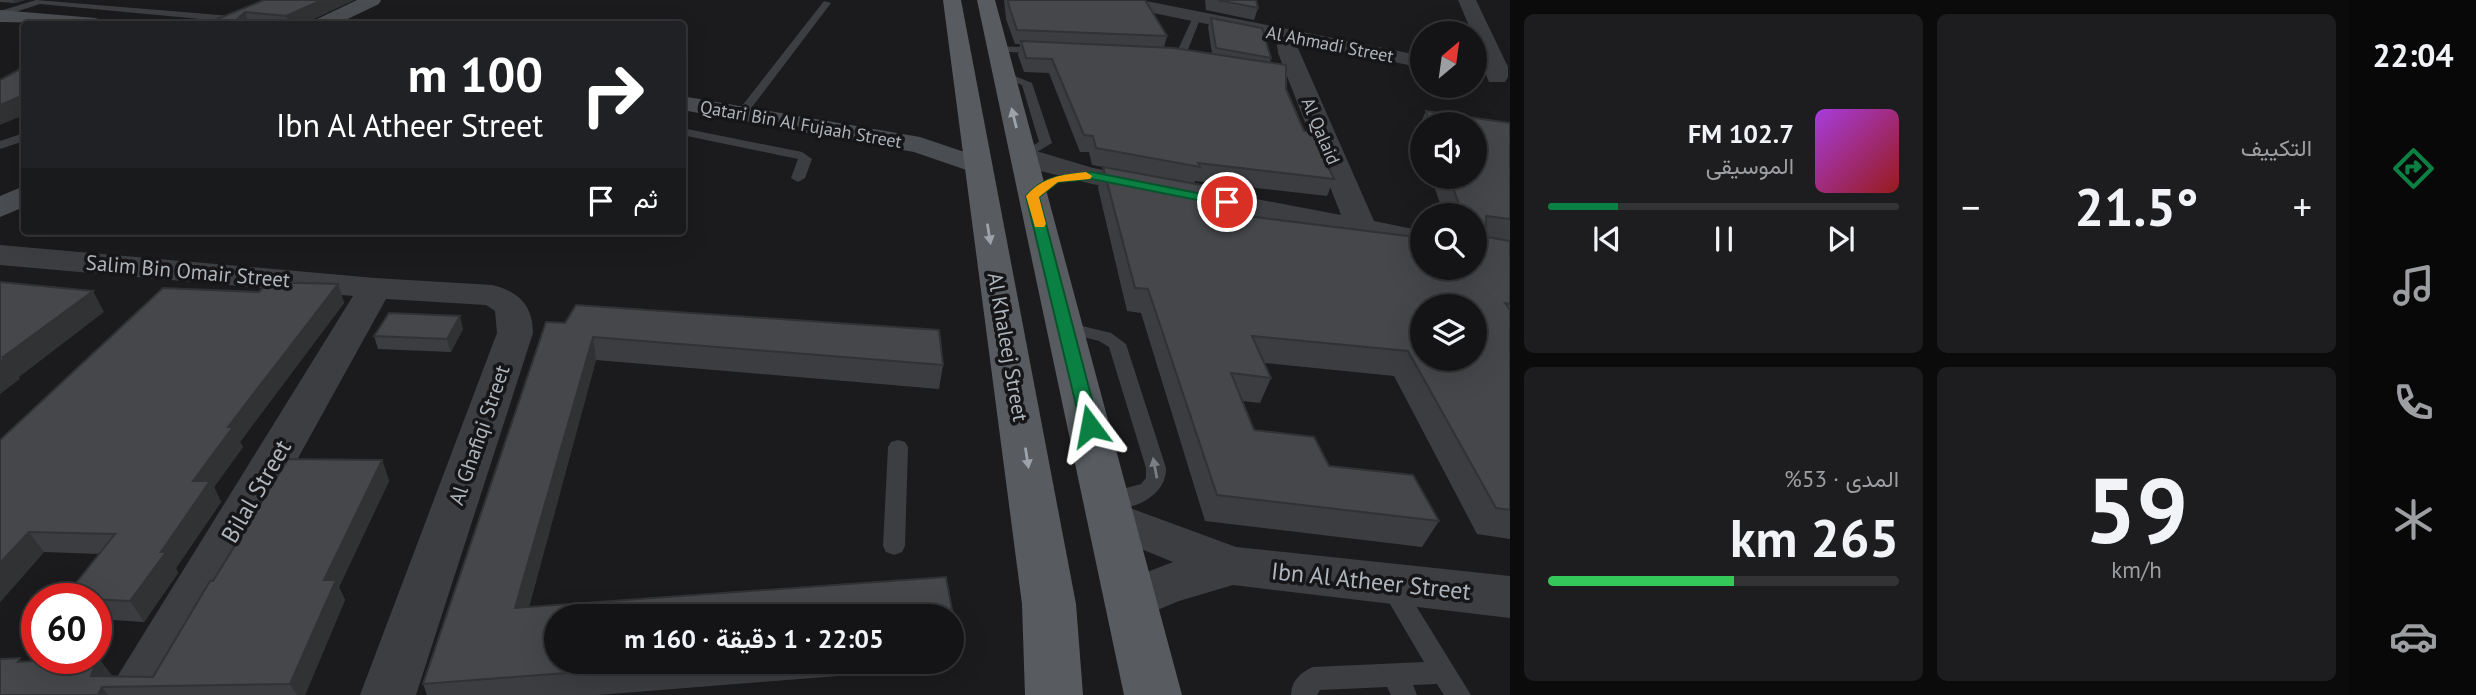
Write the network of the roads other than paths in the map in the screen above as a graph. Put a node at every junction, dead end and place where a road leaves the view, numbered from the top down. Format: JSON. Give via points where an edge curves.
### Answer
{"nodes":[{"id":1,"x":136,"y":0,"type":"edge"},
{"id":2,"x":372,"y":0,"type":"edge"},
{"id":3,"x":396,"y":0,"type":"edge"},
{"id":4,"x":952,"y":0,"type":"edge"},
{"id":5,"x":986,"y":0,"type":"edge"},
{"id":6,"x":1114,"y":0,"type":"edge"},
{"id":7,"x":1467,"y":0,"type":"edge"},
{"id":8,"x":43,"y":1,"type":"edge"},
{"id":9,"x":1145,"y":3,"type":"edge"},
{"id":10,"x":827,"y":4,"type":"dead end"},
{"id":11,"x":215,"y":7,"type":"dead end"},
{"id":12,"x":0,"y":15,"type":"edge"},
{"id":13,"x":1197,"y":17,"type":"junction"},
{"id":14,"x":63,"y":21,"type":"edge"},
{"id":15,"x":228,"y":21,"type":"edge"},
{"id":16,"x":328,"y":21,"type":"edge"},
{"id":17,"x":355,"y":21,"type":"edge"},
{"id":18,"x":1289,"y":27,"type":"junction"},
{"id":19,"x":1060,"y":52,"type":"edge"},
{"id":20,"x":1173,"y":56,"type":"edge"},
{"id":21,"x":1186,"y":57,"type":"junction"},
{"id":22,"x":1410,"y":59,"type":"edge"},
{"id":23,"x":1001,"y":62,"type":"junction"},
{"id":24,"x":1209,"y":62,"type":"edge"},
{"id":25,"x":1494,"y":77,"type":"edge"},
{"id":26,"x":686,"y":104,"type":"edge"},
{"id":27,"x":742,"y":113,"type":"junction"},
{"id":28,"x":686,"y":132,"type":"edge"},
{"id":29,"x":21,"y":138,"type":"edge"},
{"id":30,"x":0,"y":145,"type":"edge"},
{"id":31,"x":975,"y":151,"type":"junction"},
{"id":32,"x":1023,"y":155,"type":"junction"},
{"id":33,"x":1092,"y":176,"type":"junction"},
{"id":34,"x":798,"y":178,"type":"dead end"},
{"id":35,"x":21,"y":180,"type":"edge"},
{"id":36,"x":0,"y":191,"type":"edge"},
{"id":37,"x":1033,"y":196,"type":"junction"},
{"id":38,"x":21,"y":197,"type":"edge"},
{"id":39,"x":0,"y":208,"type":"edge"},
{"id":40,"x":1362,"y":229,"type":"junction"},
{"id":41,"x":1410,"y":238,"type":"edge"},
{"id":42,"x":0,"y":255,"type":"edge"},
{"id":43,"x":375,"y":288,"type":"junction"},
{"id":44,"x":898,"y":447,"type":"dead end"},
{"id":45,"x":1110,"y":509,"type":"junction"},
{"id":46,"x":894,"y":546,"type":"dead end"},
{"id":47,"x":1233,"y":566,"type":"junction"},
{"id":48,"x":1390,"y":584,"type":"junction"},
{"id":49,"x":1510,"y":597,"type":"edge"},
{"id":50,"x":1131,"y":600,"type":"junction"},
{"id":51,"x":1444,"y":672,"type":"junction"},
{"id":52,"x":1399,"y":685,"type":"edge"},
{"id":53,"x":137,"y":695,"type":"edge"},
{"id":54,"x":388,"y":695,"type":"edge"},
{"id":55,"x":1054,"y":695,"type":"edge"},
{"id":56,"x":1153,"y":695,"type":"edge"},
{"id":57,"x":1304,"y":695,"type":"edge"},
{"id":58,"x":1458,"y":695,"type":"edge"}],
"edges":[{"from":1,"to":11,"type":"lane"},
{"from":2,"to":16,"type":"street"},
{"from":3,"to":17,"type":"street"},
{"from":4,"to":31,"type":"main road","name":"Al Khaleej Street"},
{"from":5,"to":23,"type":"main road"},
{"from":6,"to":9,"type":"street","name":"Al Ahmadi Street"},
{"from":7,"to":25,"type":"street","via":[[1497,67]]},
{"from":8,"to":12,"type":"lane"},
{"from":8,"to":15,"type":"lane","via":[[236,18]]},
{"from":9,"to":13,"type":"street","name":"Al Ahmadi Street"},
{"from":10,"to":27,"type":"lane"},
{"from":12,"to":14,"type":"street"},
{"from":13,"to":18,"type":"street","name":"Al Ahmadi Street","via":[[1260,29]]},
{"from":13,"to":21,"type":"lane","via":[[1182,52]]},
{"from":18,"to":22,"type":"street","name":"Al Ahmadi Street"},
{"from":18,"to":40,"type":"street","name":"Al Qalaid","via":[[1292,76]]},
{"from":19,"to":23,"type":"lane"},
{"from":20,"to":21,"type":"lane"},
{"from":21,"to":24,"type":"lane"},
{"from":32,"to":23,"type":"main road","one_way":true},
{"from":26,"to":27,"type":"street","name":"Qatari Bin Al Fujaah Street"},
{"from":27,"to":31,"type":"street","name":"Qatari Bin Al Fujaah Street"},
{"from":28,"to":34,"type":"lane","via":[[802,156],[806,159]]},
{"from":29,"to":30,"type":"lane"},
{"from":31,"to":55,"type":"main road","name":"Al Khaleej Street","one_way":true,"via":[[1049,604]]},
{"from":32,"to":33,"type":"street"},
{"from":32,"to":37,"type":"main road"},
{"from":33,"to":37,"type":"street","via":[[1056,179]]},
{"from":33,"to":40,"type":"street"},
{"from":35,"to":36,"type":"street"},
{"from":45,"to":37,"type":"main road","one_way":true},
{"from":38,"to":39,"type":"street"},
{"from":40,"to":41,"type":"street"},
{"from":42,"to":43,"type":"street","name":"Salim Bin Omair Street"},
{"from":43,"to":53,"type":"street","name":"Bilal Street"},
{"from":43,"to":54,"type":"street","name":"Al Ghafiqi Street","via":[[492,295],[505,299],[516,321]]},
{"from":44,"to":46,"type":"lane"},
{"from":45,"to":47,"type":"street","name":"Ibn Al Atheer Street"},
{"from":45,"to":50,"type":"main road"},
{"from":47,"to":48,"type":"street","name":"Ibn Al Atheer Street"},
{"from":47,"to":50,"type":"street","name":"Ibn Al Atheer Street","via":[[1167,583]]},
{"from":48,"to":49,"type":"street","name":"Ibn Al Atheer Street"},
{"from":48,"to":51,"type":"lane"},
{"from":50,"to":56,"type":"main road"},
{"from":51,"to":52,"type":"lane"},
{"from":51,"to":58,"type":"lane"},
{"from":52,"to":57,"type":"lane","via":[[1313,679]]}]}
